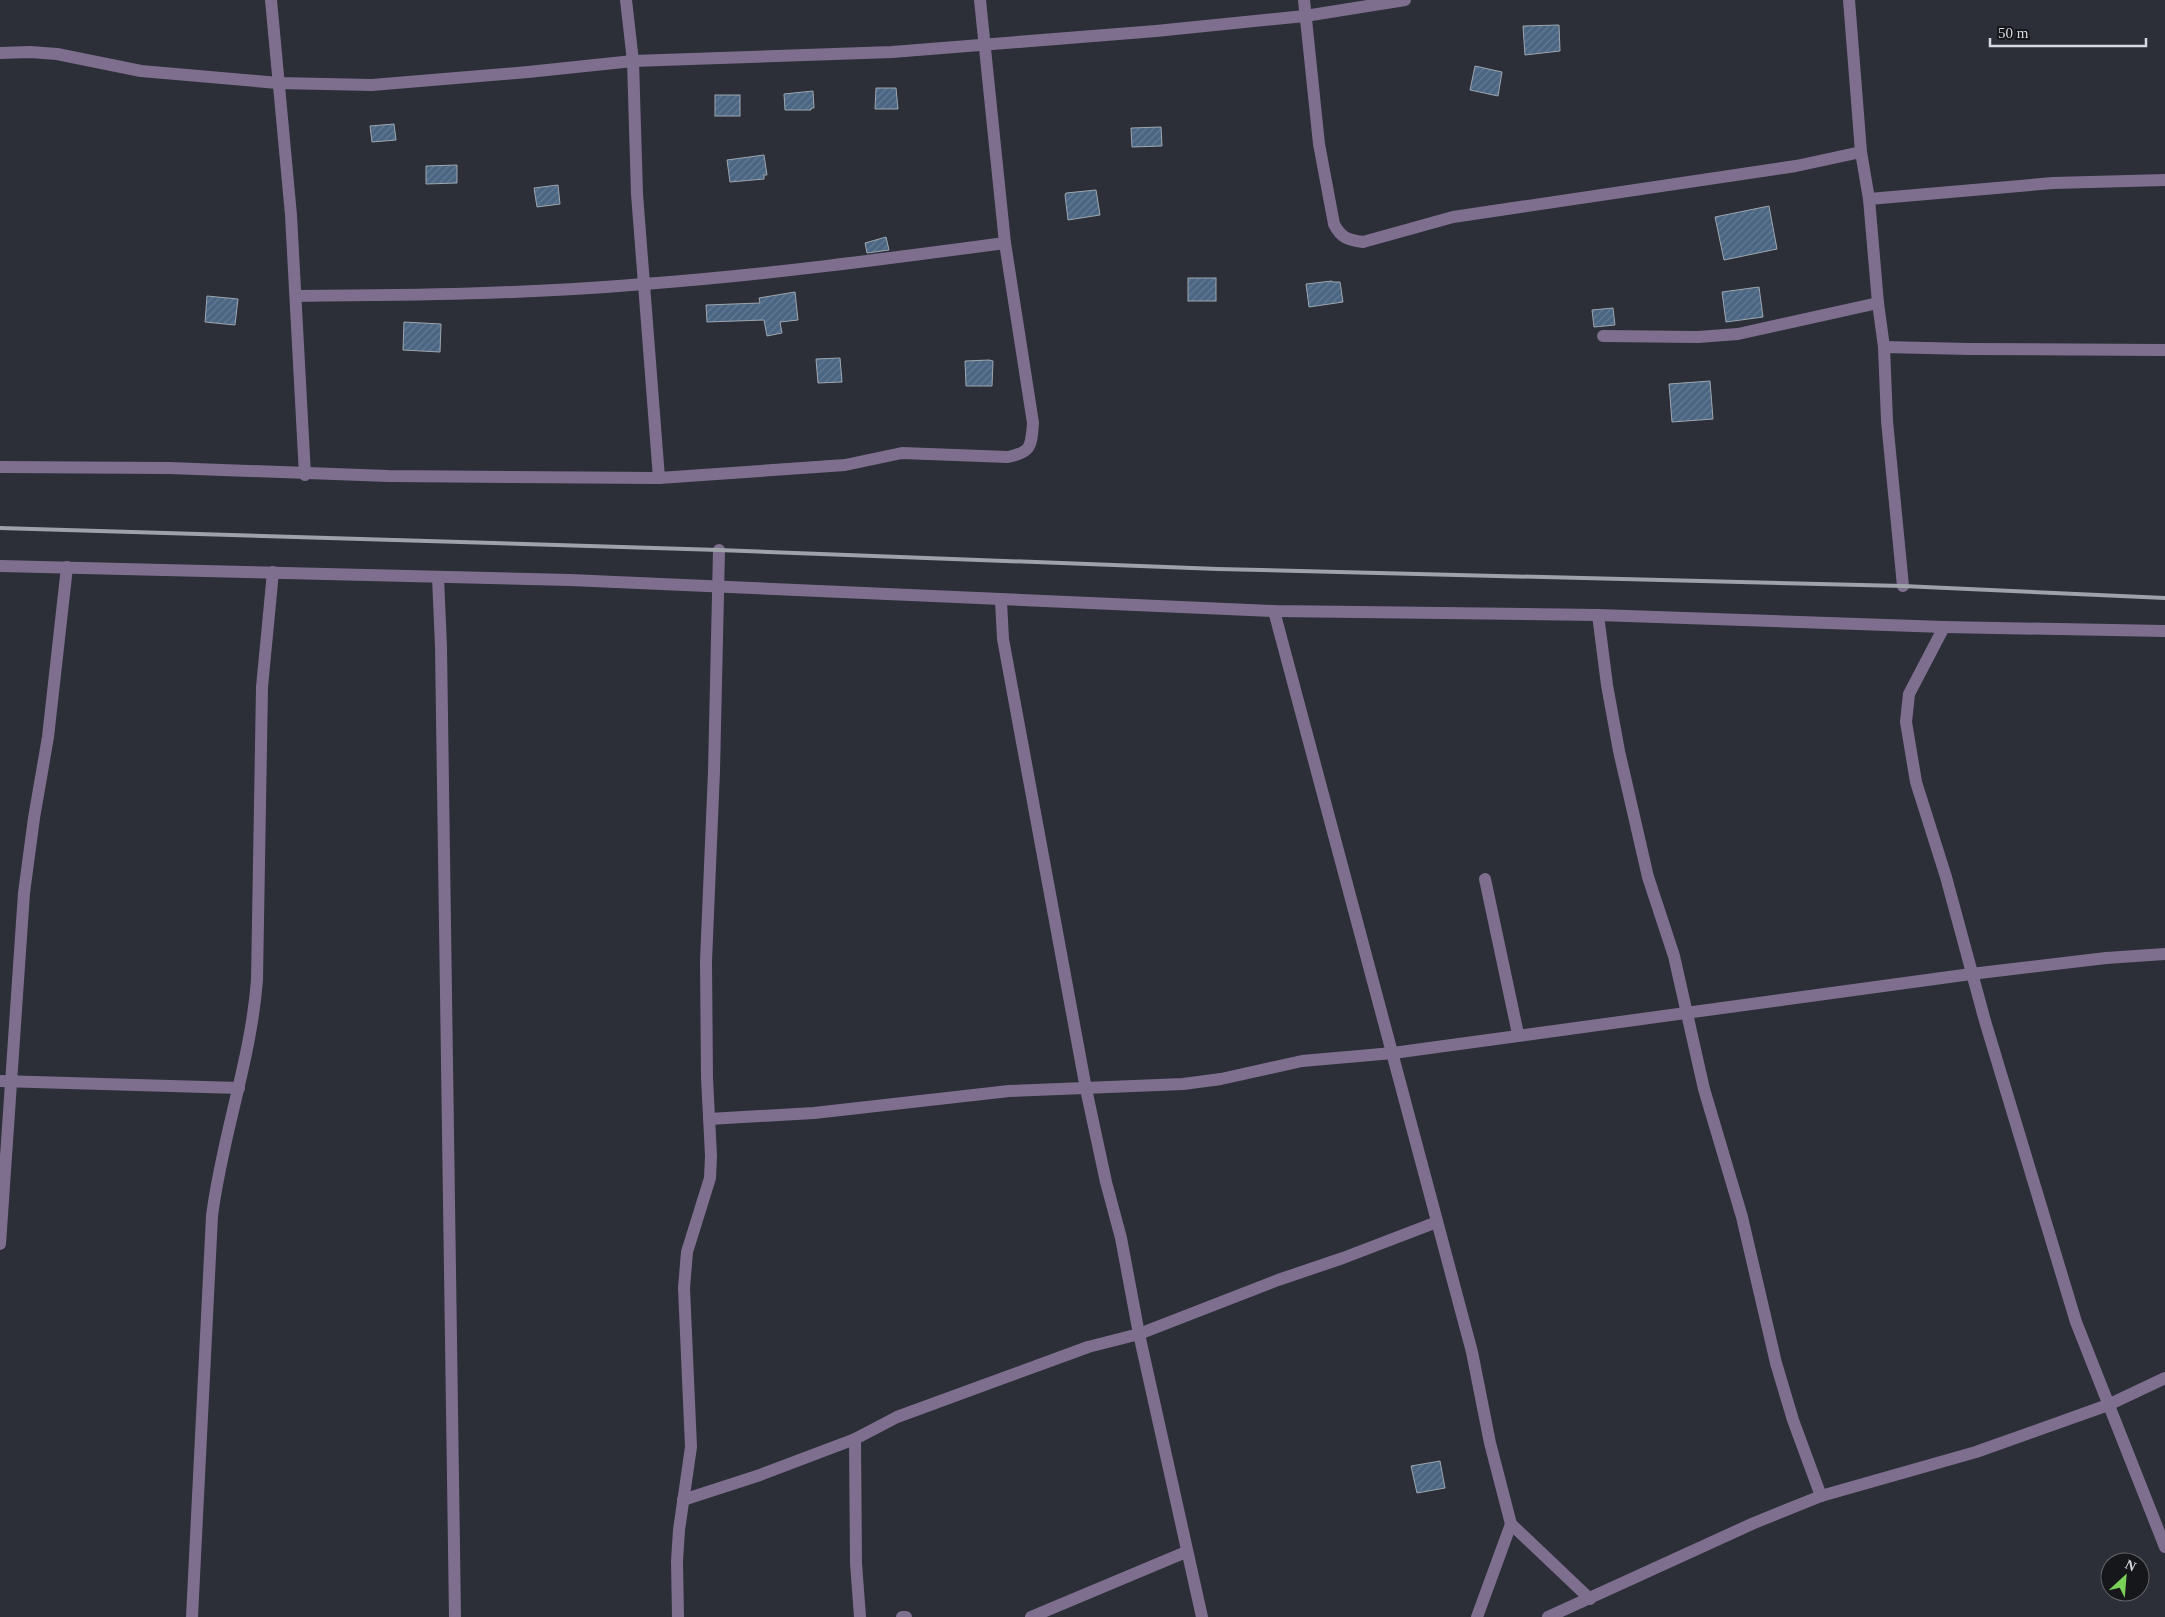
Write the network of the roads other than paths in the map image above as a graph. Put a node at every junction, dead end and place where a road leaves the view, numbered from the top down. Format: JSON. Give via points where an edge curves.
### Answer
{"nodes":[{"id":1,"x":271,"y":0,"type":"edge"},
{"id":2,"x":626,"y":0,"type":"edge"},
{"id":3,"x":980,"y":0,"type":"edge"},
{"id":4,"x":1304,"y":0,"type":"edge"},
{"id":5,"x":1406,"y":0,"type":"edge"},
{"id":6,"x":1849,"y":0,"type":"edge"},
{"id":7,"x":1305,"y":16,"type":"junction"},
{"id":8,"x":984,"y":45,"type":"junction"},
{"id":9,"x":0,"y":53,"type":"edge"},
{"id":10,"x":632,"y":61,"type":"junction"},
{"id":11,"x":278,"y":83,"type":"junction"},
{"id":12,"x":1861,"y":152,"type":"junction"},
{"id":13,"x":2165,"y":180,"type":"edge"},
{"id":14,"x":1870,"y":199,"type":"junction"},
{"id":15,"x":1005,"y":243,"type":"junction"},
{"id":16,"x":645,"y":284,"type":"junction"},
{"id":17,"x":296,"y":296,"type":"junction"},
{"id":18,"x":1878,"y":303,"type":"junction"},
{"id":19,"x":1603,"y":336,"type":"dead end"},
{"id":20,"x":1884,"y":347,"type":"junction"},
{"id":21,"x":2165,"y":350,"type":"edge"},
{"id":22,"x":0,"y":467,"type":"edge"},
{"id":23,"x":305,"y":475,"type":"junction"},
{"id":24,"x":659,"y":478,"type":"junction"},
{"id":25,"x":720,"y":550,"type":"dead end"},
{"id":26,"x":0,"y":566,"type":"edge"},
{"id":27,"x":67,"y":568,"type":"junction"},
{"id":28,"x":273,"y":572,"type":"junction"},
{"id":29,"x":438,"y":577,"type":"junction"},
{"id":30,"x":720,"y":586,"type":"junction"},
{"id":31,"x":1903,"y":586,"type":"dead end"},
{"id":32,"x":1001,"y":600,"type":"junction"},
{"id":33,"x":1274,"y":611,"type":"junction"},
{"id":34,"x":1598,"y":615,"type":"junction"},
{"id":35,"x":1944,"y":626,"type":"junction"},
{"id":36,"x":2165,"y":631,"type":"edge"},
{"id":37,"x":1485,"y":879,"type":"dead end"},
{"id":38,"x":2165,"y":954,"type":"edge"},
{"id":39,"x":1971,"y":974,"type":"junction"},
{"id":40,"x":1687,"y":1012,"type":"junction"},
{"id":41,"x":1518,"y":1034,"type":"junction"},
{"id":42,"x":1393,"y":1053,"type":"junction"},
{"id":43,"x":5,"y":1081,"type":"edge"},
{"id":44,"x":239,"y":1088,"type":"junction"},
{"id":45,"x":1086,"y":1089,"type":"junction"},
{"id":46,"x":710,"y":1119,"type":"junction"},
{"id":47,"x":1437,"y":1222,"type":"junction"},
{"id":48,"x":0,"y":1244,"type":"edge"},
{"id":49,"x":1139,"y":1334,"type":"junction"},
{"id":50,"x":2165,"y":1378,"type":"edge"},
{"id":51,"x":2108,"y":1405,"type":"junction"},
{"id":52,"x":855,"y":1439,"type":"junction"},
{"id":53,"x":1821,"y":1496,"type":"junction"},
{"id":54,"x":683,"y":1500,"type":"junction"},
{"id":55,"x":1511,"y":1524,"type":"junction"},
{"id":56,"x":2165,"y":1547,"type":"edge"},
{"id":57,"x":1186,"y":1552,"type":"junction"},
{"id":58,"x":1590,"y":1599,"type":"junction"},
{"id":59,"x":192,"y":1617,"type":"edge"},
{"id":60,"x":455,"y":1617,"type":"edge"},
{"id":61,"x":678,"y":1617,"type":"edge"},
{"id":62,"x":860,"y":1617,"type":"edge"},
{"id":63,"x":902,"y":1617,"type":"edge"},
{"id":64,"x":906,"y":1617,"type":"edge"},
{"id":65,"x":1031,"y":1617,"type":"edge"},
{"id":66,"x":1202,"y":1617,"type":"edge"},
{"id":67,"x":1476,"y":1617,"type":"edge"},
{"id":68,"x":1548,"y":1617,"type":"edge"}],
"edges":[{"from":1,"to":11,"type":"street"},
{"from":2,"to":10,"type":"street"},
{"from":3,"to":8,"type":"street"},
{"from":4,"to":7,"type":"street"},
{"from":5,"to":7,"type":"street"},
{"from":6,"to":12,"type":"street"},
{"from":7,"to":8,"type":"street"},
{"from":7,"to":12,"type":"street","via":[[1319,144],[1334,224],[1338,233],[1353,241],[1363,242],[1453,217],[1796,166]]},
{"from":8,"to":10,"type":"street"},
{"from":8,"to":15,"type":"street"},
{"from":9,"to":11,"type":"street","via":[[58,54],[141,71]]},
{"from":10,"to":11,"type":"street","via":[[372,85]]},
{"from":10,"to":16,"type":"street","via":[[637,194]]},
{"from":11,"to":17,"type":"street"},
{"from":12,"to":14,"type":"street"},
{"from":13,"to":14,"type":"street","via":[[2045,184]]},
{"from":14,"to":18,"type":"street"},
{"from":15,"to":16,"type":"street","via":[[852,264]]},
{"from":15,"to":24,"type":"street","via":[[1033,423],[1031,443],[1022,454],[1008,457],[902,453],[845,464]]},
{"from":16,"to":17,"type":"street","via":[[498,293]]},
{"from":16,"to":24,"type":"street"},
{"from":17,"to":23,"type":"street"},
{"from":18,"to":19,"type":"street","via":[[1738,334],[1688,338]]},
{"from":18,"to":20,"type":"street"},
{"from":20,"to":21,"type":"street"},
{"from":20,"to":31,"type":"street","via":[[1887,421]]},
{"from":22,"to":23,"type":"street","via":[[169,468]]},
{"from":23,"to":24,"type":"street"},
{"from":25,"to":30,"type":"street"},
{"from":26,"to":27,"type":"street"},
{"from":27,"to":28,"type":"street"},
{"from":27,"to":43,"type":"street","via":[[48,737],[24,893]]},
{"from":28,"to":29,"type":"street"},
{"from":28,"to":44,"type":"street","via":[[262,687],[257,980],[255,1010]]},
{"from":29,"to":30,"type":"street"},
{"from":29,"to":60,"type":"street"},
{"from":30,"to":32,"type":"street"},
{"from":30,"to":46,"type":"street","via":[[706,961]]},
{"from":32,"to":33,"type":"street"},
{"from":32,"to":45,"type":"street","via":[[1003,638]]},
{"from":33,"to":34,"type":"street"},
{"from":33,"to":42,"type":"street"},
{"from":34,"to":35,"type":"street"},
{"from":34,"to":40,"type":"street","via":[[1607,685],[1633,815]]},
{"from":35,"to":36,"type":"street"},
{"from":35,"to":39,"type":"street","via":[[1909,694],[1906,722],[1916,782],[1946,877]]},
{"from":37,"to":41,"type":"street"},
{"from":38,"to":39,"type":"street"},
{"from":39,"to":40,"type":"street"},
{"from":39,"to":51,"type":"street","via":[[2076,1322]]},
{"from":40,"to":41,"type":"street"},
{"from":40,"to":53,"type":"street","via":[[1704,1089],[1742,1217],[1776,1363]]},
{"from":41,"to":42,"type":"street"},
{"from":42,"to":45,"type":"street","via":[[1302,1061],[1183,1084]]},
{"from":42,"to":47,"type":"street"},
{"from":43,"to":44,"type":"street"},
{"from":43,"to":48,"type":"street"},
{"from":44,"to":59,"type":"street","via":[[216,1184],[212,1216]]},
{"from":45,"to":46,"type":"street","via":[[1009,1091],[814,1113]]},
{"from":45,"to":49,"type":"street","via":[[1121,1238]]},
{"from":46,"to":54,"type":"street","via":[[710,1178],[687,1252],[684,1288],[691,1447]]},
{"from":47,"to":49,"type":"street"},
{"from":47,"to":55,"type":"street","via":[[1472,1352],[1490,1443]]},
{"from":49,"to":52,"type":"street","via":[[1088,1347],[898,1417]]},
{"from":49,"to":57,"type":"street"},
{"from":50,"to":51,"type":"street"},
{"from":51,"to":53,"type":"street","via":[[1976,1452]]},
{"from":51,"to":56,"type":"street"},
{"from":52,"to":54,"type":"street"},
{"from":52,"to":62,"type":"street"},
{"from":53,"to":58,"type":"street","via":[[1754,1523]]},
{"from":54,"to":61,"type":"street","via":[[677,1561]]},
{"from":55,"to":58,"type":"street"},
{"from":55,"to":67,"type":"street"},
{"from":57,"to":65,"type":"street"},
{"from":57,"to":66,"type":"street"},
{"from":58,"to":68,"type":"street"},
{"from":63,"to":64,"type":"street"}]}
